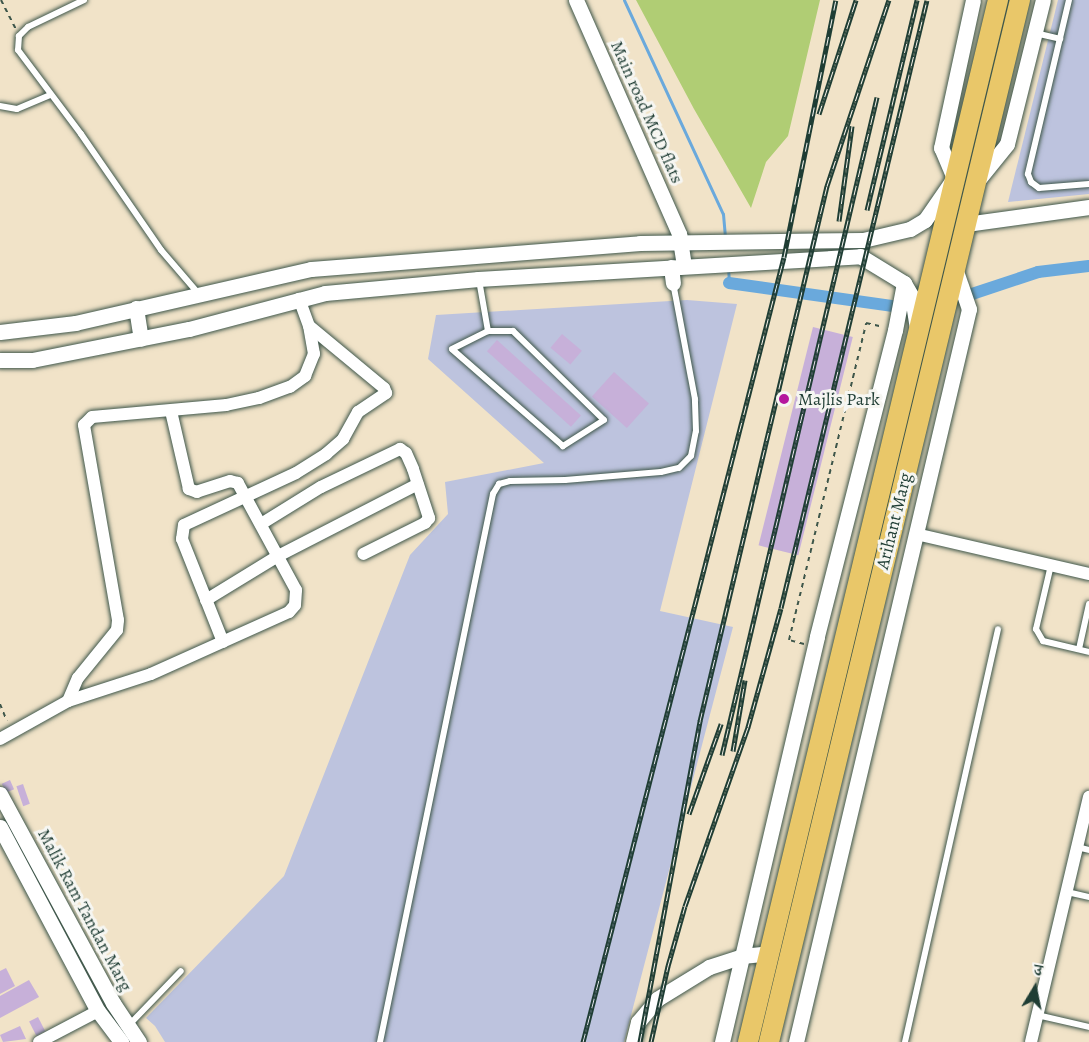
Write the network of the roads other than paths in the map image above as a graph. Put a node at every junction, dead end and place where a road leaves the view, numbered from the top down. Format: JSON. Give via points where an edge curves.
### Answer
{"nodes":[{"id":1,"x":84,"y":0,"type":"edge"},
{"id":2,"x":576,"y":0,"type":"edge"},
{"id":3,"x":973,"y":0,"type":"edge"},
{"id":4,"x":998,"y":0,"type":"edge"},
{"id":5,"x":1020,"y":0,"type":"edge"},
{"id":6,"x":1042,"y":0,"type":"edge"},
{"id":7,"x":1069,"y":0,"type":"edge"},
{"id":8,"x":1034,"y":33,"type":"junction"},
{"id":9,"x":1060,"y":39,"type":"junction"},
{"id":10,"x":50,"y":95,"type":"junction"},
{"id":11,"x":0,"y":106,"type":"edge"},
{"id":12,"x":954,"y":178,"type":"junction"},
{"id":13,"x":975,"y":183,"type":"junction"},
{"id":14,"x":1089,"y":184,"type":"edge"},
{"id":15,"x":1089,"y":207,"type":"edge"},
{"id":16,"x":966,"y":224,"type":"junction"},
{"id":17,"x":682,"y":241,"type":"junction"},
{"id":18,"x":677,"y":266,"type":"junction"},
{"id":19,"x":955,"y":272,"type":"junction"},
{"id":20,"x":478,"y":279,"type":"junction"},
{"id":21,"x":673,"y":283,"type":"joint"},
{"id":22,"x":903,"y":288,"type":"junction"},
{"id":23,"x":198,"y":294,"type":"junction"},
{"id":24,"x":299,"y":299,"type":"junction"},
{"id":25,"x":136,"y":308,"type":"junction"},
{"id":26,"x":309,"y":326,"type":"junction"},
{"id":27,"x":919,"y":329,"type":"junction"},
{"id":28,"x":488,"y":331,"type":"junction"},
{"id":29,"x":0,"y":332,"type":"edge"},
{"id":30,"x":141,"y":339,"type":"junction"},
{"id":31,"x":0,"y":360,"type":"edge"},
{"id":32,"x":171,"y":411,"type":"junction"},
{"id":33,"x":418,"y":484,"type":"junction"},
{"id":34,"x":246,"y":497,"type":"junction"},
{"id":35,"x":261,"y":524,"type":"junction"},
{"id":36,"x":916,"y":534,"type":"junction"},
{"id":37,"x":363,"y":555,"type":"dead end"},
{"id":38,"x":278,"y":556,"type":"junction"},
{"id":39,"x":1051,"y":565,"type":"junction"},
{"id":40,"x":1089,"y":574,"type":"edge"},
{"id":41,"x":206,"y":600,"type":"junction"},
{"id":42,"x":1089,"y":604,"type":"edge"},
{"id":43,"x":998,"y":629,"type":"dead end"},
{"id":44,"x":223,"y":642,"type":"junction"},
{"id":45,"x":1078,"y":650,"type":"junction"},
{"id":46,"x":1089,"y":652,"type":"edge"},
{"id":47,"x":831,"y":693,"type":"junction"},
{"id":48,"x":851,"y":697,"type":"junction"},
{"id":49,"x":68,"y":701,"type":"junction"},
{"id":50,"x":0,"y":739,"type":"edge"},
{"id":51,"x":0,"y":794,"type":"edge"},
{"id":52,"x":1089,"y":796,"type":"edge"},
{"id":53,"x":0,"y":827,"type":"edge"},
{"id":54,"x":1083,"y":848,"type":"edge"},
{"id":55,"x":1066,"y":892,"type":"junction"},
{"id":56,"x":1089,"y":897,"type":"edge"},
{"id":57,"x":769,"y":953,"type":"junction"},
{"id":58,"x":742,"y":956,"type":"junction"},
{"id":59,"x":181,"y":970,"type":"dead end"},
{"id":60,"x":112,"y":1003,"type":"junction"},
{"id":61,"x":98,"y":1011,"type":"junction"},
{"id":62,"x":1037,"y":1015,"type":"junction"},
{"id":63,"x":128,"y":1026,"type":"junction"},
{"id":64,"x":1089,"y":1027,"type":"edge"},
{"id":65,"x":65,"y":1036,"type":"edge"},
{"id":66,"x":39,"y":1042,"type":"edge"},
{"id":67,"x":121,"y":1042,"type":"edge"},
{"id":68,"x":139,"y":1042,"type":"edge"},
{"id":69,"x":380,"y":1042,"type":"edge"},
{"id":70,"x":633,"y":1042,"type":"edge"},
{"id":71,"x":722,"y":1042,"type":"edge"},
{"id":72,"x":748,"y":1042,"type":"edge"},
{"id":73,"x":769,"y":1042,"type":"edge"},
{"id":74,"x":796,"y":1042,"type":"edge"},
{"id":75,"x":905,"y":1042,"type":"edge"},
{"id":76,"x":1030,"y":1042,"type":"edge"}],
"edges":[{"from":1,"to":10,"type":"lane","via":[[28,27],[19,36],[18,50]]},
{"from":2,"to":17,"type":"street","name":"Main road MCD flats"},
{"from":3,"to":12,"type":"street","via":[[941,148]]},
{"from":4,"to":12,"type":"main road","name":"Arihant Marg"},
{"from":5,"to":13,"type":"main road","name":"Arihant Marg"},
{"from":6,"to":8,"type":"street"},
{"from":7,"to":9,"type":"lane"},
{"from":8,"to":9,"type":"lane"},
{"from":8,"to":13,"type":"street","via":[[1007,144]]},
{"from":9,"to":14,"type":"lane","via":[[1029,174],[1031,183],[1039,188]]},
{"from":10,"to":11,"type":"lane","via":[[17,109]]},
{"from":10,"to":23,"type":"lane"},
{"from":12,"to":17,"type":"street","via":[[925,220],[910,229],[863,240]]},
{"from":12,"to":27,"type":"main road","name":"Arihant Marg"},
{"from":13,"to":16,"type":"main road","name":"Arihant Marg"},
{"from":15,"to":16,"type":"street"},
{"from":16,"to":19,"type":"main road","name":"Arihant Marg"},
{"from":17,"to":18,"type":"street","name":"Main road MCD flats"},
{"from":17,"to":23,"type":"street","via":[[311,269]]},
{"from":18,"to":20,"type":"street"},
{"from":18,"to":21,"type":"street","name":"Main road MCD flats"},
{"from":18,"to":22,"type":"street","via":[[860,256]]},
{"from":19,"to":36,"type":"street","via":[[969,309]]},
{"from":19,"to":48,"type":"main road","name":"Arihant Marg"},
{"from":20,"to":24,"type":"street","via":[[324,293]]},
{"from":20,"to":28,"type":"lane"},
{"from":21,"to":69,"type":"lane","via":[[695,399],[696,431],[691,456],[679,468],[670,470],[510,481],[499,484],[493,494]]},
{"from":22,"to":27,"type":"street","via":[[912,297]]},
{"from":22,"to":58,"type":"street"},
{"from":23,"to":25,"type":"street"},
{"from":24,"to":26,"type":"street"},
{"from":24,"to":30,"type":"street"},
{"from":25,"to":29,"type":"street","via":[[75,323]]},
{"from":25,"to":30,"type":"street"},
{"from":26,"to":32,"type":"street","via":[[314,345],[311,365],[305,376],[290,387],[226,405]]},
{"from":26,"to":34,"type":"street","via":[[386,393],[358,412],[344,439],[326,454]]},
{"from":27,"to":47,"type":"main road","name":"Arihant Marg"},
{"from":28,"to":28,"type":"lane","via":[[513,331],[604,420],[563,446],[452,349]]},
{"from":30,"to":31,"type":"street","via":[[32,360]]},
{"from":32,"to":34,"type":"street","via":[[189,489],[197,492],[234,481]]},
{"from":32,"to":49,"type":"street","via":[[92,417],[84,425],[118,620],[117,630],[78,678]]},
{"from":33,"to":35,"type":"street","via":[[406,453],[397,449],[321,487]]},
{"from":33,"to":37,"type":"street","via":[[429,513],[425,523]]},
{"from":33,"to":38,"type":"street"},
{"from":34,"to":35,"type":"street"},
{"from":34,"to":41,"type":"street","via":[[189,522],[181,531]]},
{"from":35,"to":38,"type":"street"},
{"from":36,"to":39,"type":"street"},
{"from":36,"to":74,"type":"street"},
{"from":38,"to":41,"type":"street"},
{"from":38,"to":44,"type":"street","via":[[296,590],[295,605],[289,612]]},
{"from":39,"to":40,"type":"street"},
{"from":39,"to":45,"type":"lane","via":[[1036,629],[1043,641]]},
{"from":41,"to":44,"type":"street"},
{"from":42,"to":45,"type":"lane"},
{"from":43,"to":75,"type":"lane"},
{"from":44,"to":49,"type":"street","via":[[151,674]]},
{"from":45,"to":46,"type":"lane"},
{"from":47,"to":48,"type":"main road"},
{"from":47,"to":57,"type":"main road","name":"Arihant Marg"},
{"from":48,"to":73,"type":"main road","name":"Arihant Marg"},
{"from":49,"to":50,"type":"street"},
{"from":51,"to":60,"type":"street","name":"Malik Ram Tandan Marg"},
{"from":52,"to":54,"type":"street"},
{"from":53,"to":61,"type":"street","name":"Malik Ram Tandan Marg"},
{"from":54,"to":55,"type":"street"},
{"from":55,"to":56,"type":"lane"},
{"from":55,"to":62,"type":"street"},
{"from":57,"to":58,"type":"street"},
{"from":57,"to":72,"type":"main road","name":"Arihant Marg"},
{"from":58,"to":70,"type":"street","via":[[709,967],[657,999],[638,1022]]},
{"from":58,"to":71,"type":"street"},
{"from":59,"to":63,"type":"lane"},
{"from":60,"to":61,"type":"street"},
{"from":60,"to":63,"type":"street","name":"Malik Ram Tandan Marg"},
{"from":61,"to":65,"type":"street"},
{"from":61,"to":67,"type":"street","name":"Malik Ram Tandan Marg"},
{"from":62,"to":64,"type":"lane"},
{"from":62,"to":76,"type":"street"},
{"from":63,"to":68,"type":"street","name":"Malik Ram Tandan Marg"},
{"from":65,"to":66,"type":"street"}]}
